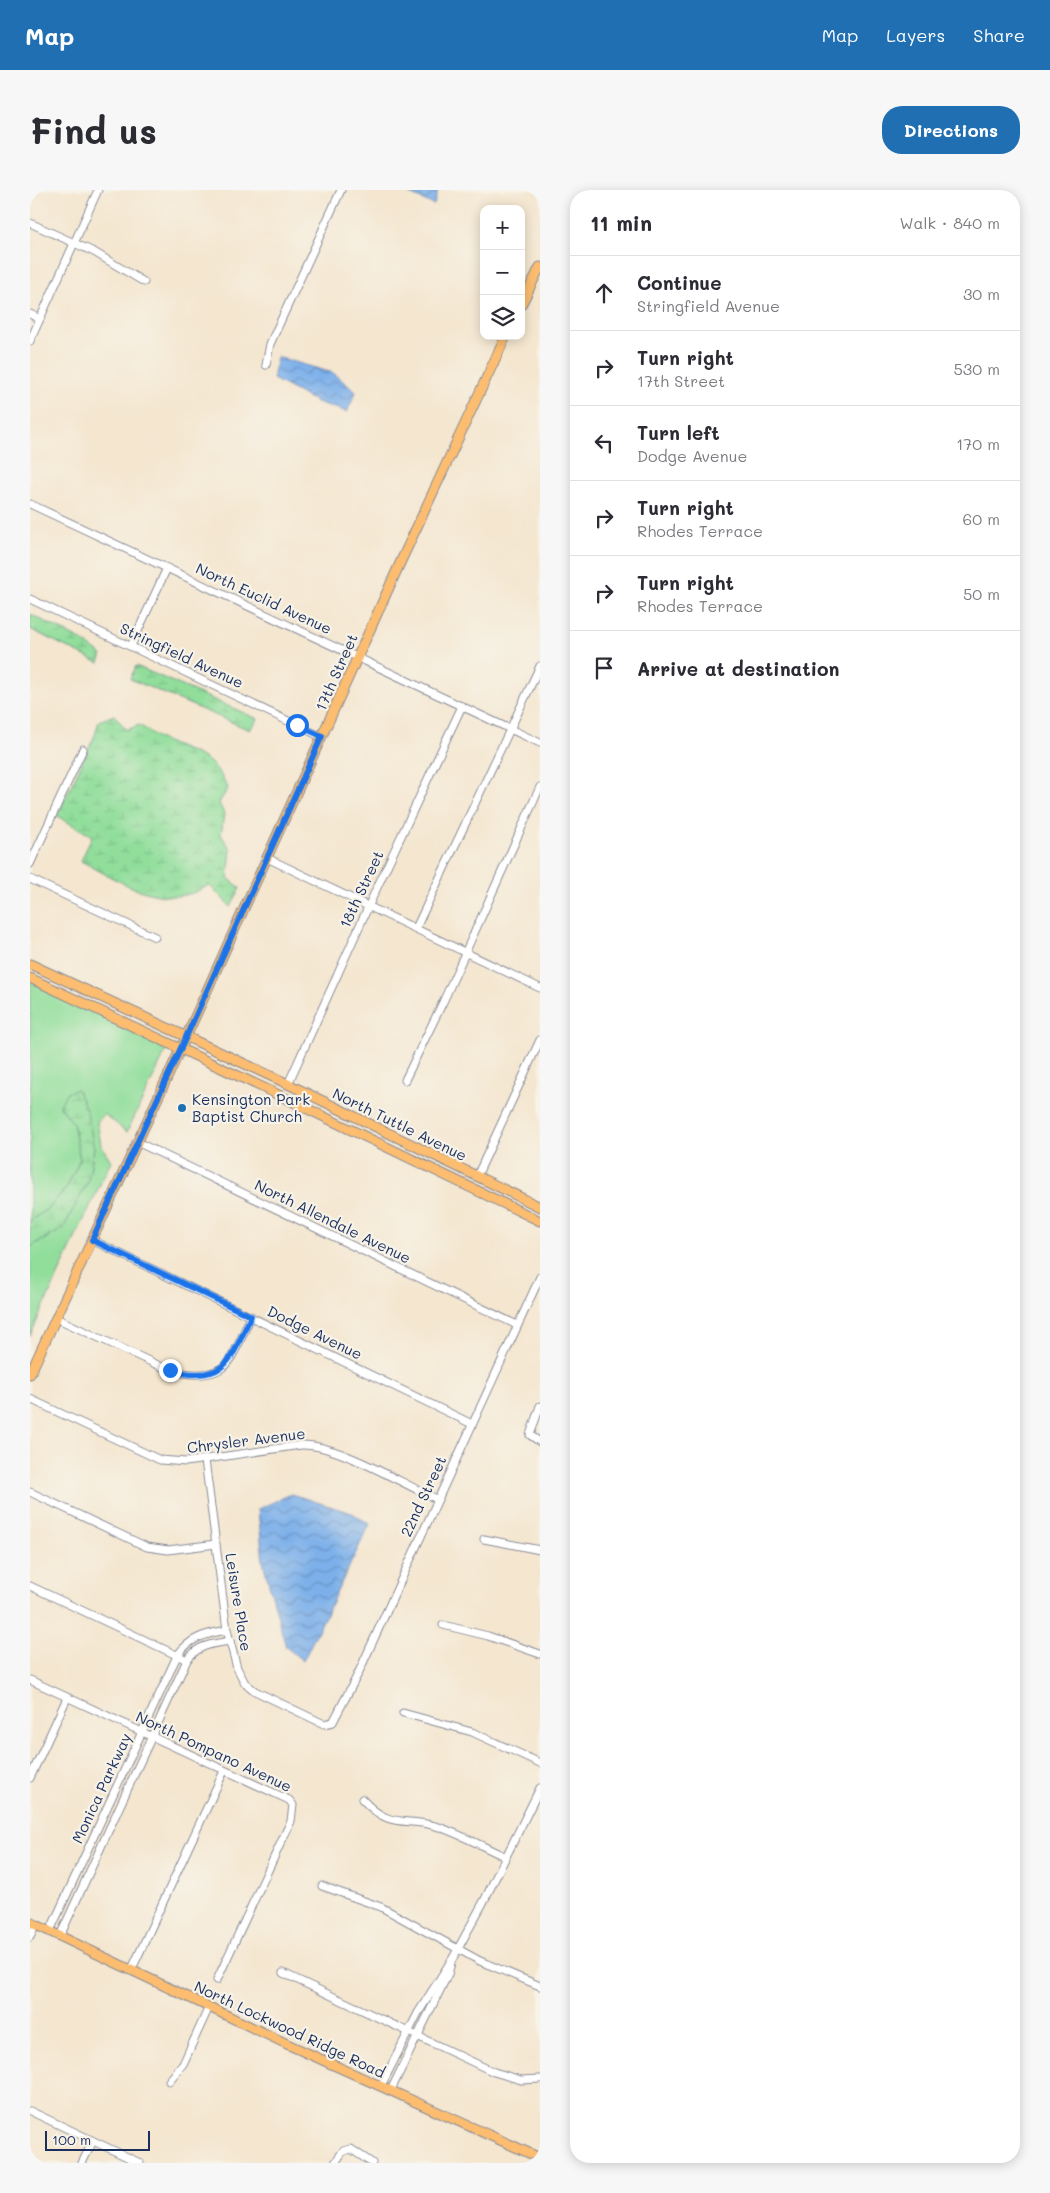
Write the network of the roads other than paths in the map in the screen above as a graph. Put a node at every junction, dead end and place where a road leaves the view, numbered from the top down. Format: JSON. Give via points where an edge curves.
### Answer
{"nodes":[{"id":1,"x":98,"y":190,"type":"edge"},
{"id":2,"x":340,"y":190,"type":"edge"},
{"id":3,"x":30,"y":223,"type":"edge"},
{"id":4,"x":74,"y":243,"type":"junction"},
{"id":5,"x":540,"y":267,"type":"edge"},
{"id":6,"x":144,"y":282,"type":"dead end"},
{"id":7,"x":525,"y":297,"type":"edge"},
{"id":8,"x":30,"y":314,"type":"edge"},
{"id":9,"x":40,"y":319,"type":"junction"},
{"id":10,"x":504,"y":340,"type":"edge"},
{"id":11,"x":30,"y":342,"type":"edge"},
{"id":12,"x":266,"y":365,"type":"dead end"},
{"id":13,"x":30,"y":504,"type":"edge"},
{"id":14,"x":166,"y":568,"type":"junction"},
{"id":15,"x":30,"y":599,"type":"edge"},
{"id":16,"x":131,"y":646,"type":"junction"},
{"id":17,"x":358,"y":657,"type":"junction"},
{"id":18,"x":540,"y":666,"type":"edge"},
{"id":19,"x":462,"y":706,"type":"junction"},
{"id":20,"x":510,"y":729,"type":"junction"},
{"id":21,"x":322,"y":736,"type":"junction"},
{"id":22,"x":540,"y":743,"type":"edge"},
{"id":23,"x":83,"y":749,"type":"dead end"},
{"id":24,"x":540,"y":788,"type":"edge"},
{"id":25,"x":267,"y":858,"type":"junction"},
{"id":26,"x":30,"y":864,"type":"edge"},
{"id":27,"x":30,"y":879,"type":"edge"},
{"id":28,"x":368,"y":906,"type":"junction"},
{"id":29,"x":416,"y":928,"type":"junction"},
{"id":30,"x":155,"y":937,"type":"dead end"},
{"id":31,"x":465,"y":952,"type":"junction"},
{"id":32,"x":30,"y":964,"type":"edge"},
{"id":33,"x":30,"y":978,"type":"edge"},
{"id":34,"x":540,"y":988,"type":"edge"},
{"id":35,"x":186,"y":1037,"type":"junction"},
{"id":36,"x":540,"y":1040,"type":"edge"},
{"id":37,"x":181,"y":1048,"type":"junction"},
{"id":38,"x":405,"y":1080,"type":"dead end"},
{"id":39,"x":288,"y":1084,"type":"junction"},
{"id":40,"x":137,"y":1142,"type":"junction"},
{"id":41,"x":477,"y":1176,"type":"junction"},
{"id":42,"x":540,"y":1207,"type":"edge"},
{"id":43,"x":540,"y":1221,"type":"edge"},
{"id":44,"x":92,"y":1240,"type":"junction"},
{"id":45,"x":540,"y":1277,"type":"edge"},
{"id":46,"x":251,"y":1316,"type":"junction"},
{"id":47,"x":56,"y":1318,"type":"junction"},
{"id":48,"x":518,"y":1325,"type":"junction"},
{"id":49,"x":30,"y":1374,"type":"edge"},
{"id":50,"x":30,"y":1399,"type":"edge"},
{"id":51,"x":540,"y":1406,"type":"edge"},
{"id":52,"x":472,"y":1424,"type":"junction"},
{"id":53,"x":540,"y":1442,"type":"edge"},
{"id":54,"x":205,"y":1460,"type":"junction"},
{"id":55,"x":30,"y":1492,"type":"edge"},
{"id":56,"x":437,"y":1499,"type":"junction"},
{"id":57,"x":484,"y":1539,"type":"dead end"},
{"id":58,"x":216,"y":1544,"type":"junction"},
{"id":59,"x":540,"y":1550,"type":"edge"},
{"id":60,"x":30,"y":1586,"type":"edge"},
{"id":61,"x":443,"y":1625,"type":"dead end"},
{"id":62,"x":227,"y":1630,"type":"junction"},
{"id":63,"x":230,"y":1641,"type":"junction"},
{"id":64,"x":540,"y":1654,"type":"edge"},
{"id":65,"x":177,"y":1656,"type":"junction"},
{"id":66,"x":187,"y":1660,"type":"junction"},
{"id":67,"x":30,"y":1680,"type":"edge"},
{"id":68,"x":67,"y":1698,"type":"junction"},
{"id":69,"x":403,"y":1713,"type":"dead end"},
{"id":70,"x":329,"y":1724,"type":"joint"},
{"id":71,"x":142,"y":1732,"type":"junction"},
{"id":72,"x":152,"y":1736,"type":"junction"},
{"id":73,"x":540,"y":1763,"type":"edge"},
{"id":74,"x":224,"y":1771,"type":"junction"},
{"id":75,"x":31,"y":1775,"type":"edge"},
{"id":76,"x":540,"y":1788,"type":"edge"},
{"id":77,"x":362,"y":1799,"type":"dead end"},
{"id":78,"x":506,"y":1857,"type":"junction"},
{"id":79,"x":322,"y":1886,"type":"dead end"},
{"id":80,"x":33,"y":1924,"type":"edge"},
{"id":81,"x":50,"y":1931,"type":"junction"},
{"id":82,"x":60,"y":1936,"type":"junction"},
{"id":83,"x":30,"y":1937,"type":"edge"},
{"id":84,"x":457,"y":1950,"type":"junction"},
{"id":85,"x":453,"y":1958,"type":"junction"},
{"id":86,"x":131,"y":1971,"type":"junction"},
{"id":87,"x":283,"y":1974,"type":"dead end"},
{"id":88,"x":217,"y":1980,"type":"dead end"},
{"id":89,"x":540,"y":1986,"type":"edge"},
{"id":90,"x":209,"y":2007,"type":"junction"},
{"id":91,"x":408,"y":2031,"type":"junction"},
{"id":92,"x":417,"y":2035,"type":"junction"},
{"id":93,"x":540,"y":2079,"type":"edge"},
{"id":94,"x":169,"y":2081,"type":"dead end"},
{"id":95,"x":381,"y":2086,"type":"junction"},
{"id":96,"x":391,"y":2090,"type":"junction"},
{"id":97,"x":30,"y":2111,"type":"edge"},
{"id":98,"x":93,"y":2141,"type":"junction"},
{"id":99,"x":540,"y":2158,"type":"edge"},
{"id":100,"x":82,"y":2163,"type":"edge"},
{"id":101,"x":140,"y":2163,"type":"edge"},
{"id":102,"x":335,"y":2163,"type":"edge"},
{"id":103,"x":372,"y":2163,"type":"edge"}],
"edges":[{"from":1,"to":4,"type":"street"},
{"from":2,"to":12,"type":"street","via":[[270,344]]},
{"from":3,"to":4,"type":"street"},
{"from":4,"to":6,"type":"street"},
{"from":4,"to":9,"type":"street"},
{"from":5,"to":7,"type":"main road"},
{"from":8,"to":9,"type":"street"},
{"from":9,"to":11,"type":"street"},
{"from":10,"to":17,"type":"main road","name":"17th Street"},
{"from":13,"to":14,"type":"street","name":"North Euclid Avenue"},
{"from":14,"to":16,"type":"street"},
{"from":14,"to":17,"type":"street","name":"North Euclid Avenue"},
{"from":15,"to":16,"type":"street","name":"Stringfield Avenue"},
{"from":16,"to":21,"type":"street","name":"Stringfield Avenue"},
{"from":17,"to":19,"type":"street","name":"North Euclid Avenue"},
{"from":17,"to":21,"type":"main road","name":"17th Street"},
{"from":18,"to":20,"type":"street"},
{"from":19,"to":20,"type":"street","name":"North Euclid Avenue"},
{"from":19,"to":28,"type":"street","name":"18th Street"},
{"from":20,"to":22,"type":"street","name":"North Euclid Avenue"},
{"from":20,"to":29,"type":"street"},
{"from":21,"to":25,"type":"main road","name":"17th Street"},
{"from":23,"to":26,"type":"street"},
{"from":24,"to":31,"type":"street"},
{"from":25,"to":28,"type":"street"},
{"from":25,"to":35,"type":"main road","name":"17th Street"},
{"from":27,"to":30,"type":"street"},
{"from":28,"to":29,"type":"street"},
{"from":28,"to":39,"type":"street","name":"18th Street"},
{"from":29,"to":31,"type":"street"},
{"from":31,"to":34,"type":"street"},
{"from":31,"to":38,"type":"street"},
{"from":32,"to":35,"type":"main road","name":"North Tuttle Avenue"},
{"from":33,"to":37,"type":"main road","name":"North Tuttle Avenue"},
{"from":35,"to":37,"type":"main road","name":"17th Street"},
{"from":35,"to":39,"type":"main road","name":"North Tuttle Avenue"},
{"from":36,"to":41,"type":"street"},
{"from":37,"to":40,"type":"main road","name":"17th Street"},
{"from":37,"to":43,"type":"main road","name":"North Tuttle Avenue"},
{"from":39,"to":41,"type":"main road","name":"North Tuttle Avenue"},
{"from":40,"to":44,"type":"main road","name":"17th Street"},
{"from":40,"to":48,"type":"street","name":"North Allendale Avenue"},
{"from":41,"to":42,"type":"main road","name":"North Tuttle Avenue"},
{"from":44,"to":46,"type":"street","name":"Dodge Avenue"},
{"from":44,"to":47,"type":"main road","name":"17th Street"},
{"from":45,"to":48,"type":"street","name":"22nd Street"},
{"from":46,"to":47,"type":"street","via":[[226,1364],[214,1372],[193,1374],[162,1367]]},
{"from":46,"to":52,"type":"street","name":"Dodge Avenue"},
{"from":47,"to":49,"type":"main road","name":"17th Street"},
{"from":48,"to":52,"type":"street","name":"22nd Street"},
{"from":50,"to":54,"type":"street","name":"Chrysler Avenue","via":[[160,1460],[179,1463]]},
{"from":51,"to":53,"type":"street","via":[[530,1436]]},
{"from":52,"to":56,"type":"street","name":"22nd Street"},
{"from":54,"to":56,"type":"street","name":"Chrysler Avenue","via":[[301,1445],[320,1446]]},
{"from":54,"to":58,"type":"street","name":"Leisure Place"},
{"from":55,"to":58,"type":"street","via":[[147,1547],[168,1550]]},
{"from":56,"to":70,"type":"street","name":"22nd Street","via":[[336,1720]]},
{"from":57,"to":59,"type":"street"},
{"from":58,"to":62,"type":"street","name":"Leisure Place"},
{"from":60,"to":65,"type":"street"},
{"from":61,"to":64,"type":"street"},
{"from":62,"to":63,"type":"street","name":"Leisure Place"},
{"from":62,"to":65,"type":"street","name":"Monica Parkway","via":[[201,1635],[182,1648]]},
{"from":63,"to":66,"type":"street","name":"Monica Parkway","via":[[203,1645]]},
{"from":63,"to":70,"type":"street","name":"Leisure Place","via":[[236,1668],[251,1688]]},
{"from":65,"to":66,"type":"street"},
{"from":65,"to":71,"type":"street","name":"Monica Parkway"},
{"from":66,"to":72,"type":"street","name":"Monica Parkway"},
{"from":67,"to":68,"type":"street","name":"North Pompano Avenue"},
{"from":68,"to":71,"type":"street","name":"North Pompano Avenue"},
{"from":68,"to":75,"type":"street"},
{"from":69,"to":73,"type":"street","via":[[472,1732]]},
{"from":71,"to":72,"type":"street","name":"North Pompano Avenue"},
{"from":71,"to":81,"type":"street","name":"Monica Parkway"},
{"from":72,"to":74,"type":"street","name":"North Pompano Avenue"},
{"from":72,"to":82,"type":"street","name":"Monica Parkway"},
{"from":74,"to":86,"type":"street"},
{"from":74,"to":88,"type":"street","name":"North Pompano Avenue","via":[[289,1800],[294,1812]]},
{"from":76,"to":78,"type":"street"},
{"from":77,"to":78,"type":"street","via":[[385,1818],[440,1828]]},
{"from":78,"to":84,"type":"street"},
{"from":79,"to":84,"type":"street","via":[[381,1907]]},
{"from":80,"to":81,"type":"main road","name":"North Lockwood Ridge Road"},
{"from":80,"to":83,"type":"street"},
{"from":81,"to":82,"type":"main road","name":"North Lockwood Ridge Road"},
{"from":82,"to":86,"type":"main road","name":"North Lockwood Ridge Road"},
{"from":84,"to":85,"type":"street"},
{"from":84,"to":89,"type":"street"},
{"from":85,"to":91,"type":"street"},
{"from":85,"to":92,"type":"street"},
{"from":86,"to":90,"type":"main road","name":"North Lockwood Ridge Road"},
{"from":87,"to":91,"type":"street"},
{"from":90,"to":94,"type":"street","via":[[183,2064]]},
{"from":90,"to":95,"type":"main road","name":"North Lockwood Ridge Road"},
{"from":91,"to":92,"type":"street"},
{"from":91,"to":95,"type":"street"},
{"from":92,"to":93,"type":"street","via":[[507,2077]]},
{"from":92,"to":96,"type":"street"},
{"from":95,"to":96,"type":"main road","name":"North Lockwood Ridge Road"},
{"from":96,"to":99,"type":"main road","name":"North Lockwood Ridge Road"},
{"from":97,"to":98,"type":"street"},
{"from":98,"to":100,"type":"street"},
{"from":98,"to":101,"type":"street"},
{"from":102,"to":103,"type":"street","via":[[343,2151],[351,2149]]}]}
